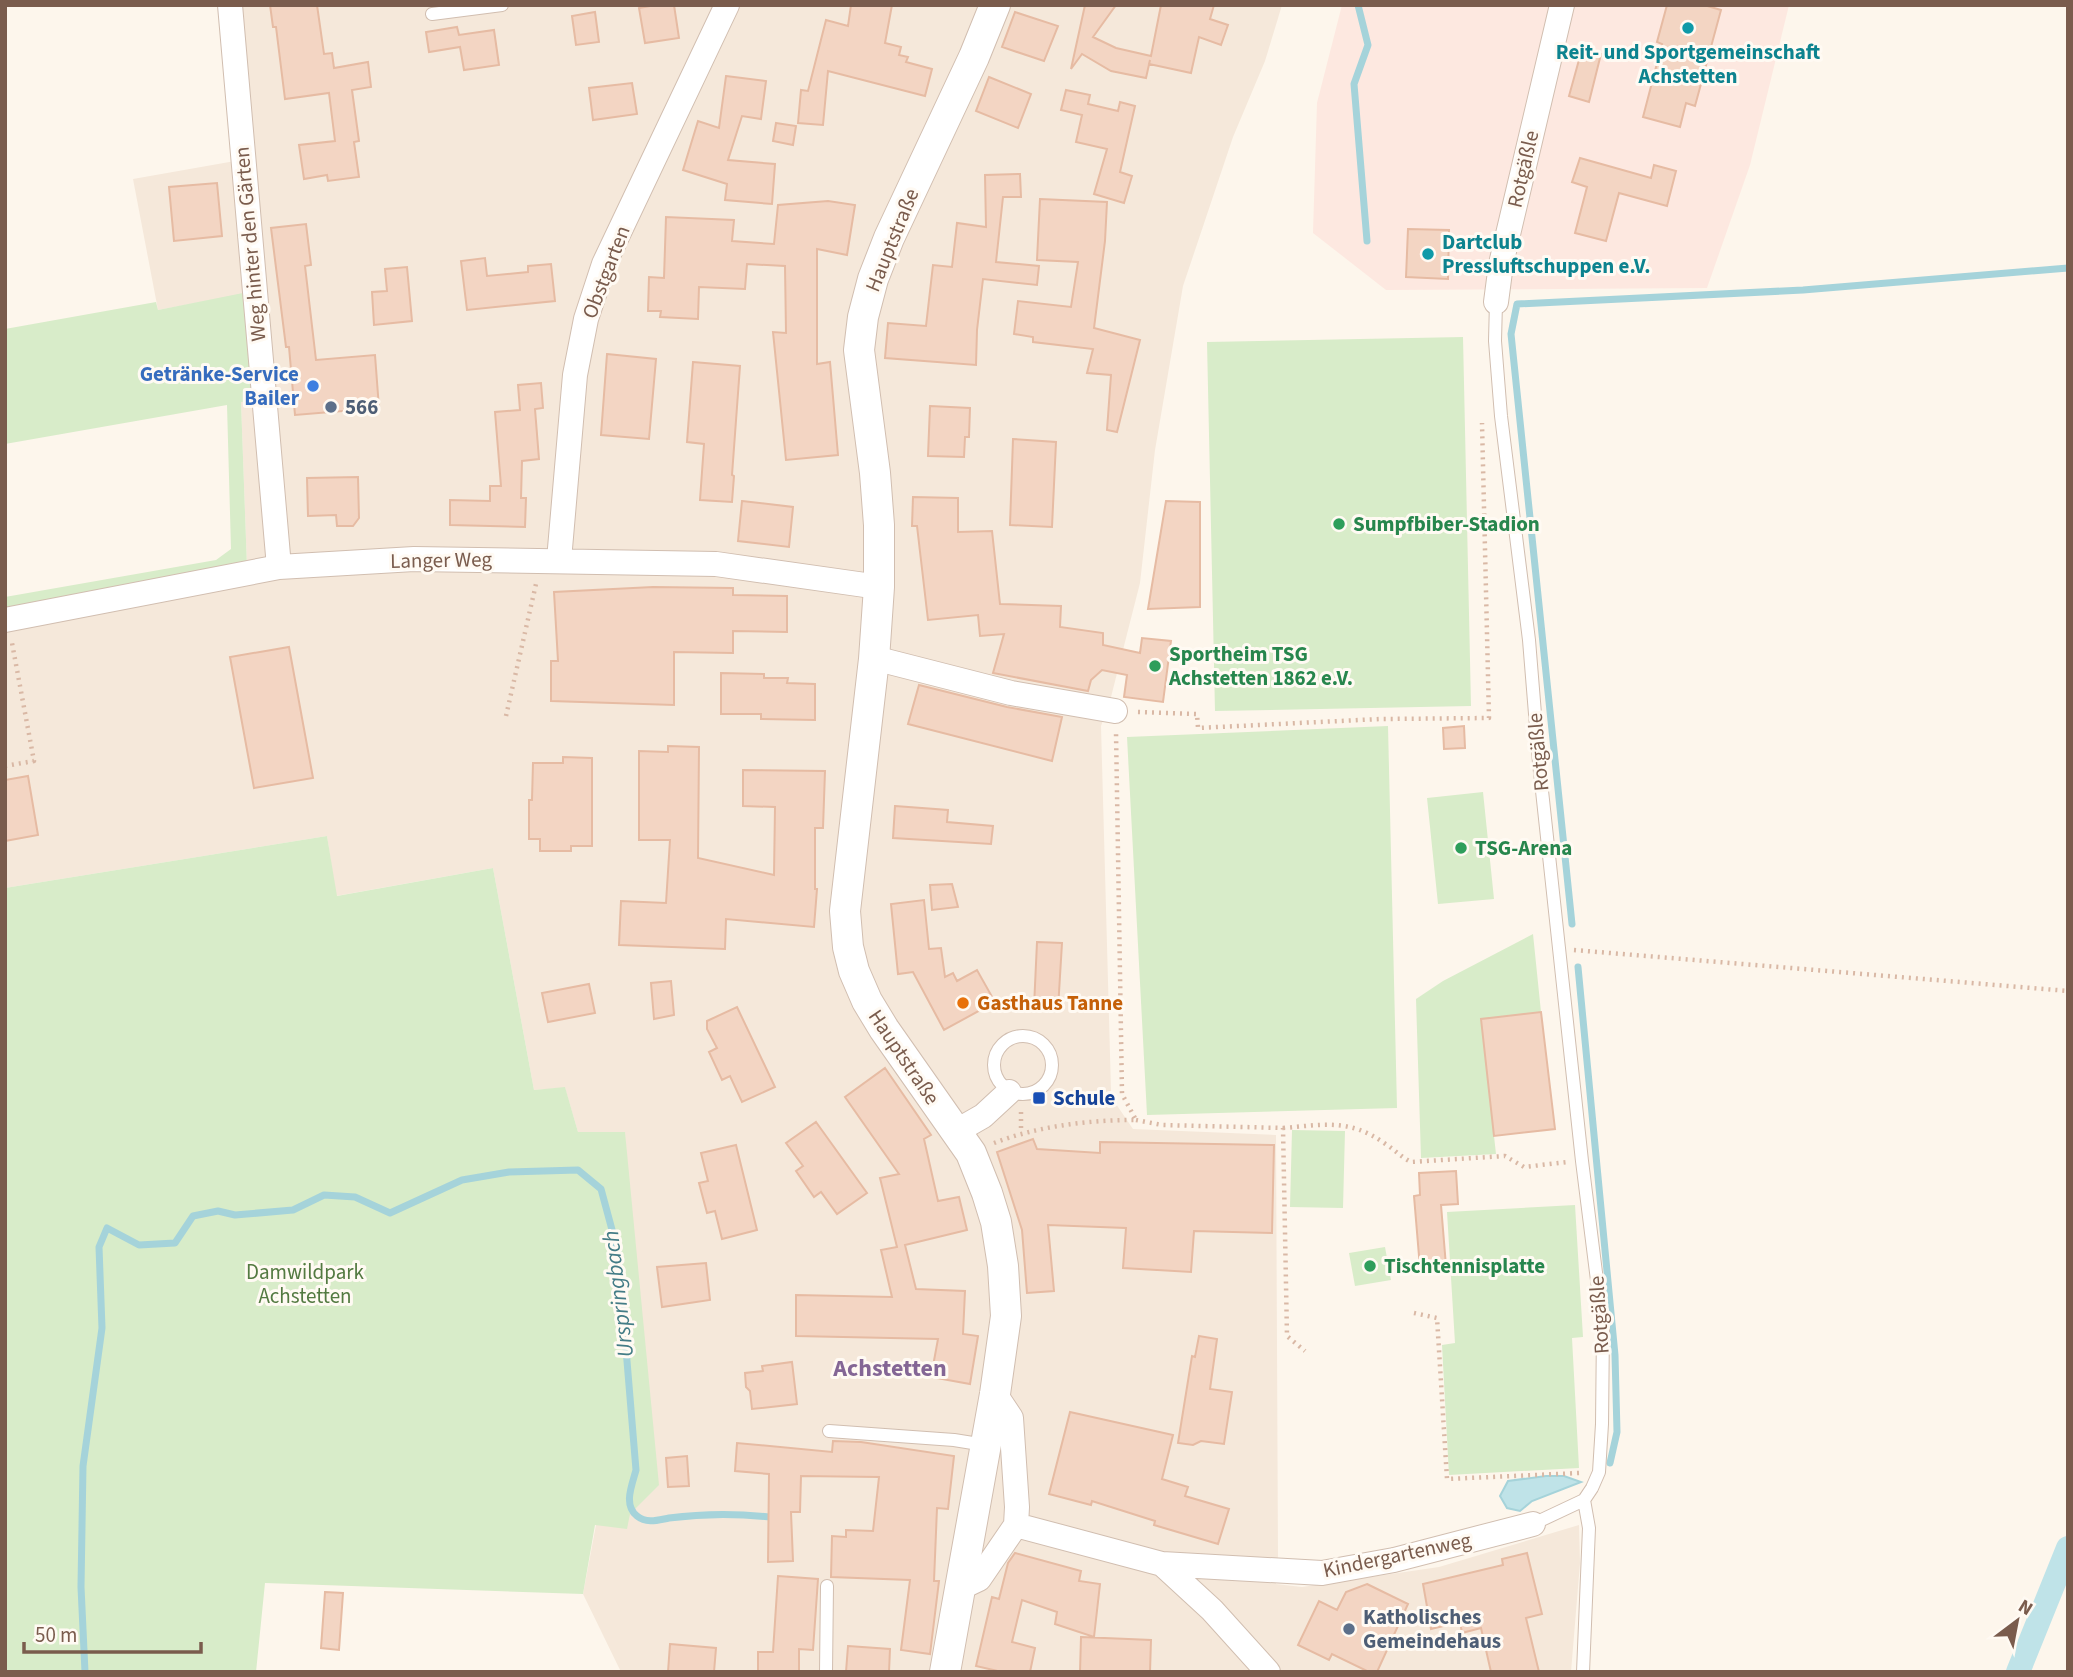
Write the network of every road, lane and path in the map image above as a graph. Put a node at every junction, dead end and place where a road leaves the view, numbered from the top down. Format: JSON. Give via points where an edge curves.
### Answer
{"nodes":[{"id":1,"x":230,"y":5,"type":"edge"},
{"id":2,"x":502,"y":5,"type":"edge"},
{"id":3,"x":727,"y":5,"type":"edge"},
{"id":4,"x":995,"y":5,"type":"edge"},
{"id":5,"x":1562,"y":5,"type":"edge"},
{"id":6,"x":432,"y":14,"type":"dead end"},
{"id":7,"x":1496,"y":302,"type":"joint"},
{"id":8,"x":1482,"y":414,"type":"dead end"},
{"id":9,"x":551,"y":560,"type":"junction"},
{"id":10,"x":279,"y":567,"type":"junction"},
{"id":11,"x":879,"y":587,"type":"junction"},
{"id":12,"x":6,"y":620,"type":"edge"},
{"id":13,"x":874,"y":658,"type":"junction"},
{"id":14,"x":1115,"y":711,"type":"junction"},
{"id":15,"x":506,"y":716,"type":"dead end"},
{"id":16,"x":5,"y":766,"type":"edge"},
{"id":17,"x":1559,"y":948,"type":"junction"},
{"id":18,"x":2068,"y":991,"type":"edge"},
{"id":19,"x":1015,"y":1100,"type":"junction"},
{"id":20,"x":1136,"y":1119,"type":"junction"},
{"id":21,"x":1283,"y":1128,"type":"junction"},
{"id":22,"x":1021,"y":1132,"type":"junction"},
{"id":23,"x":963,"y":1142,"type":"junction"},
{"id":24,"x":1582,"y":1161,"type":"junction"},
{"id":25,"x":1414,"y":1313,"type":"dead end"},
{"id":26,"x":1305,"y":1352,"type":"dead end"},
{"id":27,"x":995,"y":1394,"type":"junction"},
{"id":28,"x":829,"y":1431,"type":"dead end"},
{"id":29,"x":986,"y":1446,"type":"junction"},
{"id":30,"x":1599,"y":1472,"type":"junction"},
{"id":31,"x":1584,"y":1500,"type":"junction"},
{"id":32,"x":1533,"y":1524,"type":"joint"},
{"id":33,"x":1016,"y":1525,"type":"junction"},
{"id":34,"x":1161,"y":1564,"type":"junction"},
{"id":35,"x":827,"y":1586,"type":"dead end"},
{"id":36,"x":960,"y":1588,"type":"junction"},
{"id":37,"x":826,"y":1672,"type":"edge"},
{"id":38,"x":945,"y":1672,"type":"edge"},
{"id":39,"x":1268,"y":1672,"type":"edge"},
{"id":40,"x":1583,"y":1672,"type":"edge"}],
"edges":[{"from":1,"to":10,"type":"street","name":"Weg hinter den Gärten"},
{"from":2,"to":6,"type":"lane"},
{"from":3,"to":9,"type":"street","name":"Obstgarten","via":[[604,264],[586,319]]},
{"from":4,"to":11,"type":"street","name":"Hauptstraße","via":[[888,238],[863,317],[859,350],[875,473]]},
{"from":5,"to":7,"type":"street","name":"Rotgäßle"},
{"from":7,"to":17,"type":"lane","name":"Rotgäßle","via":[[1501,416],[1529,640]]},
{"from":8,"to":14,"type":"path","via":[[1489,718],[1198,727],[1197,714]]},
{"from":9,"to":10,"type":"street","name":"Langer Weg","via":[[414,559]]},
{"from":9,"to":11,"type":"street","name":"Langer Weg","via":[[716,564]]},
{"from":9,"to":15,"type":"path"},
{"from":10,"to":12,"type":"street","name":"Langer Weg"},
{"from":11,"to":13,"type":"street","name":"Hauptstraße"},
{"from":12,"to":16,"type":"path","via":[[34,761]]},
{"from":13,"to":14,"type":"street","via":[[1012,693]]},
{"from":13,"to":23,"type":"street","name":"Hauptstraße","via":[[845,911],[848,947],[854,971],[884,1029]]},
{"from":14,"to":20,"type":"path","via":[[1122,1094]]},
{"from":17,"to":18,"type":"path"},
{"from":17,"to":24,"type":"lane","name":"Rotgäßle"},
{"from":19,"to":19,"type":"lane","via":[[1046,1084],[1053,1067],[1048,1050],[1035,1038],[1017,1036],[1001,1045],[993,1061],[996,1079]]},
{"from":19,"to":22,"type":"path"},
{"from":19,"to":23,"type":"street","via":[[983,1116]]},
{"from":20,"to":21,"type":"path","via":[[1163,1125]]},
{"from":20,"to":22,"type":"path"},
{"from":21,"to":24,"type":"path","via":[[1340,1123],[1383,1142],[1411,1162],[1505,1156],[1524,1167]]},
{"from":21,"to":26,"type":"path","via":[[1287,1336]]},
{"from":22,"to":23,"type":"path"},
{"from":23,"to":27,"type":"street","name":"Hauptstraße","via":[[987,1194],[1003,1266],[1006,1317]]},
{"from":24,"to":30,"type":"lane","name":"Rotgäßle","via":[[1603,1328]]},
{"from":25,"to":30,"type":"path","via":[[1437,1318],[1447,1479]]},
{"from":27,"to":29,"type":"street","name":"Hauptstraße"},
{"from":27,"to":33,"type":"street","via":[[1011,1418]]},
{"from":28,"to":29,"type":"lane"},
{"from":29,"to":36,"type":"street","name":"Hauptstraße"},
{"from":30,"to":31,"type":"lane","name":"Rotgäßle"},
{"from":31,"to":32,"type":"lane","name":"Kindergartenweg"},
{"from":31,"to":40,"type":"lane","via":[[1589,1528]]},
{"from":32,"to":34,"type":"street","name":"Kindergartenweg","via":[[1394,1560],[1322,1573]]},
{"from":33,"to":34,"type":"street","name":"Kindergartenweg"},
{"from":33,"to":36,"type":"street","via":[[979,1579]]},
{"from":34,"to":39,"type":"street","name":"Kindergartenweg"},
{"from":35,"to":37,"type":"lane"},
{"from":36,"to":38,"type":"street","name":"Hauptstraße"}]}
